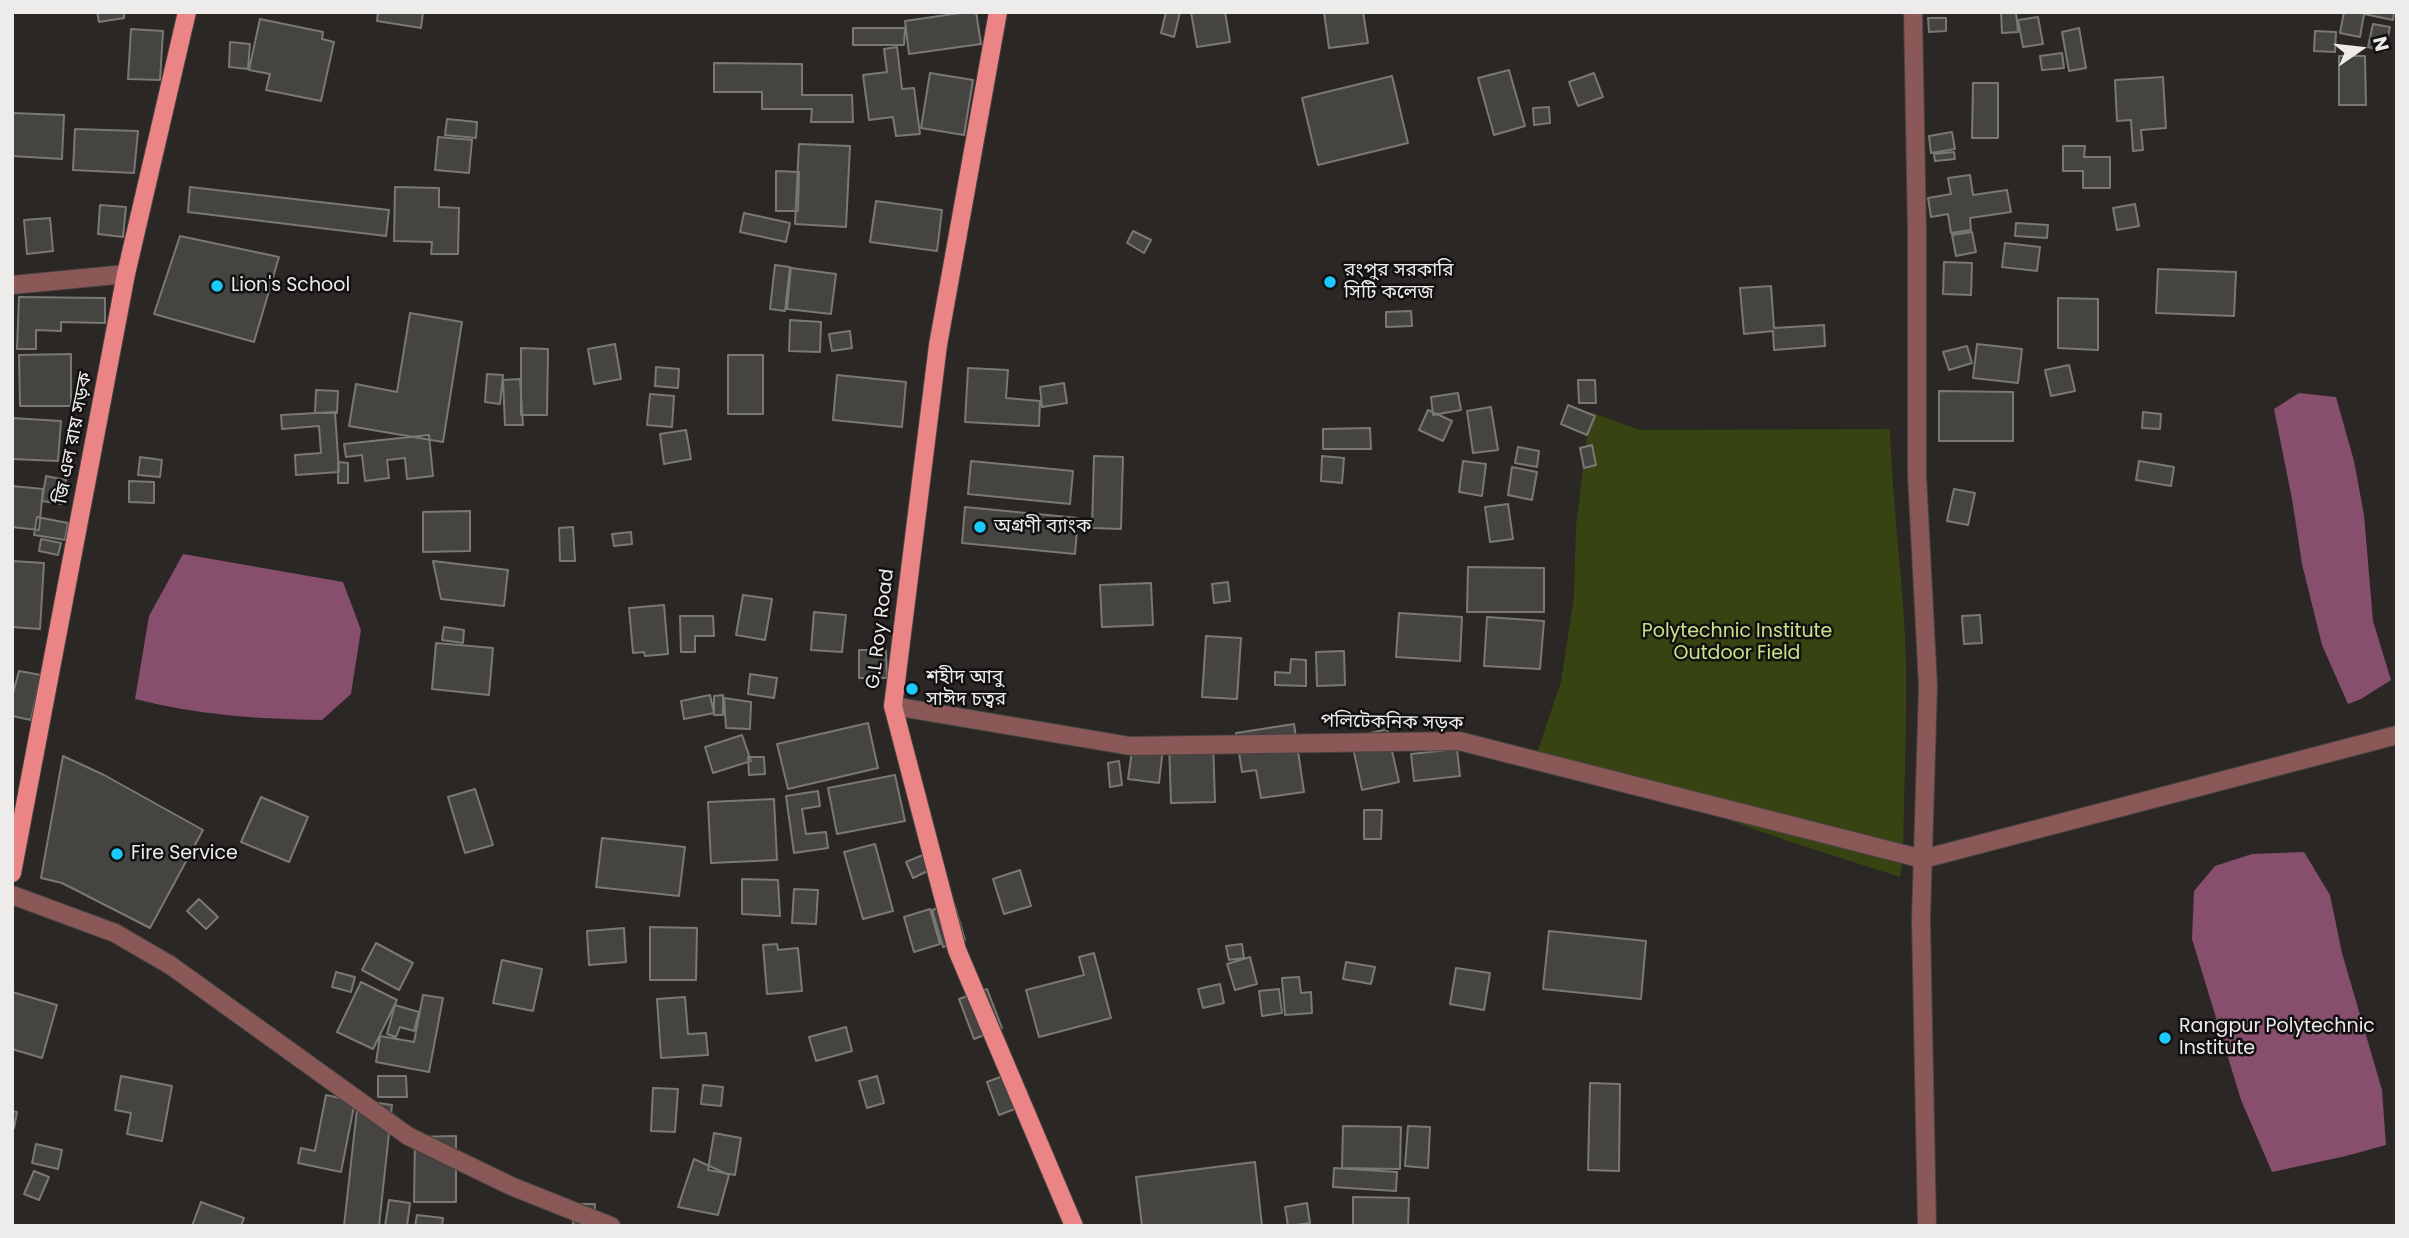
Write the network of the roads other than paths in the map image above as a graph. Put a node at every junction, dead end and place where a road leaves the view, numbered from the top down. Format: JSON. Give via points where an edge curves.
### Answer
{"nodes":[{"id":1,"x":187,"y":12,"type":"edge"},
{"id":2,"x":998,"y":12,"type":"edge"},
{"id":3,"x":1913,"y":12,"type":"edge"},
{"id":4,"x":126,"y":274,"type":"junction"},
{"id":5,"x":12,"y":285,"type":"edge"},
{"id":6,"x":893,"y":706,"type":"junction"},
{"id":7,"x":2397,"y":736,"type":"edge"},
{"id":8,"x":1923,"y":859,"type":"junction"},
{"id":9,"x":12,"y":873,"type":"edge"},
{"id":10,"x":12,"y":895,"type":"edge"},
{"id":11,"x":611,"y":1226,"type":"edge"},
{"id":12,"x":1074,"y":1226,"type":"edge"},
{"id":13,"x":1927,"y":1226,"type":"edge"}],
"edges":[{"from":1,"to":4,"type":"main road","name":"জি এল রায় সড়ক"},
{"from":2,"to":6,"type":"main road","name":"G.L Roy Road","via":[[938,345]]},
{"from":3,"to":8,"type":"street","via":[[1917,475],[1928,686]]},
{"from":4,"to":5,"type":"street"},
{"from":4,"to":9,"type":"main road","name":"জি এল রায় সড়ক"},
{"from":6,"to":8,"type":"street","name":"পলিটেকনিক সড়ক","via":[[1130,746],[1459,741]]},
{"from":6,"to":12,"type":"main road","name":"G.L Roy Road","via":[[957,950]]},
{"from":7,"to":8,"type":"street"},
{"from":8,"to":13,"type":"street"},
{"from":10,"to":11,"type":"street","via":[[115,933],[170,965],[408,1136],[511,1186]]}]}
